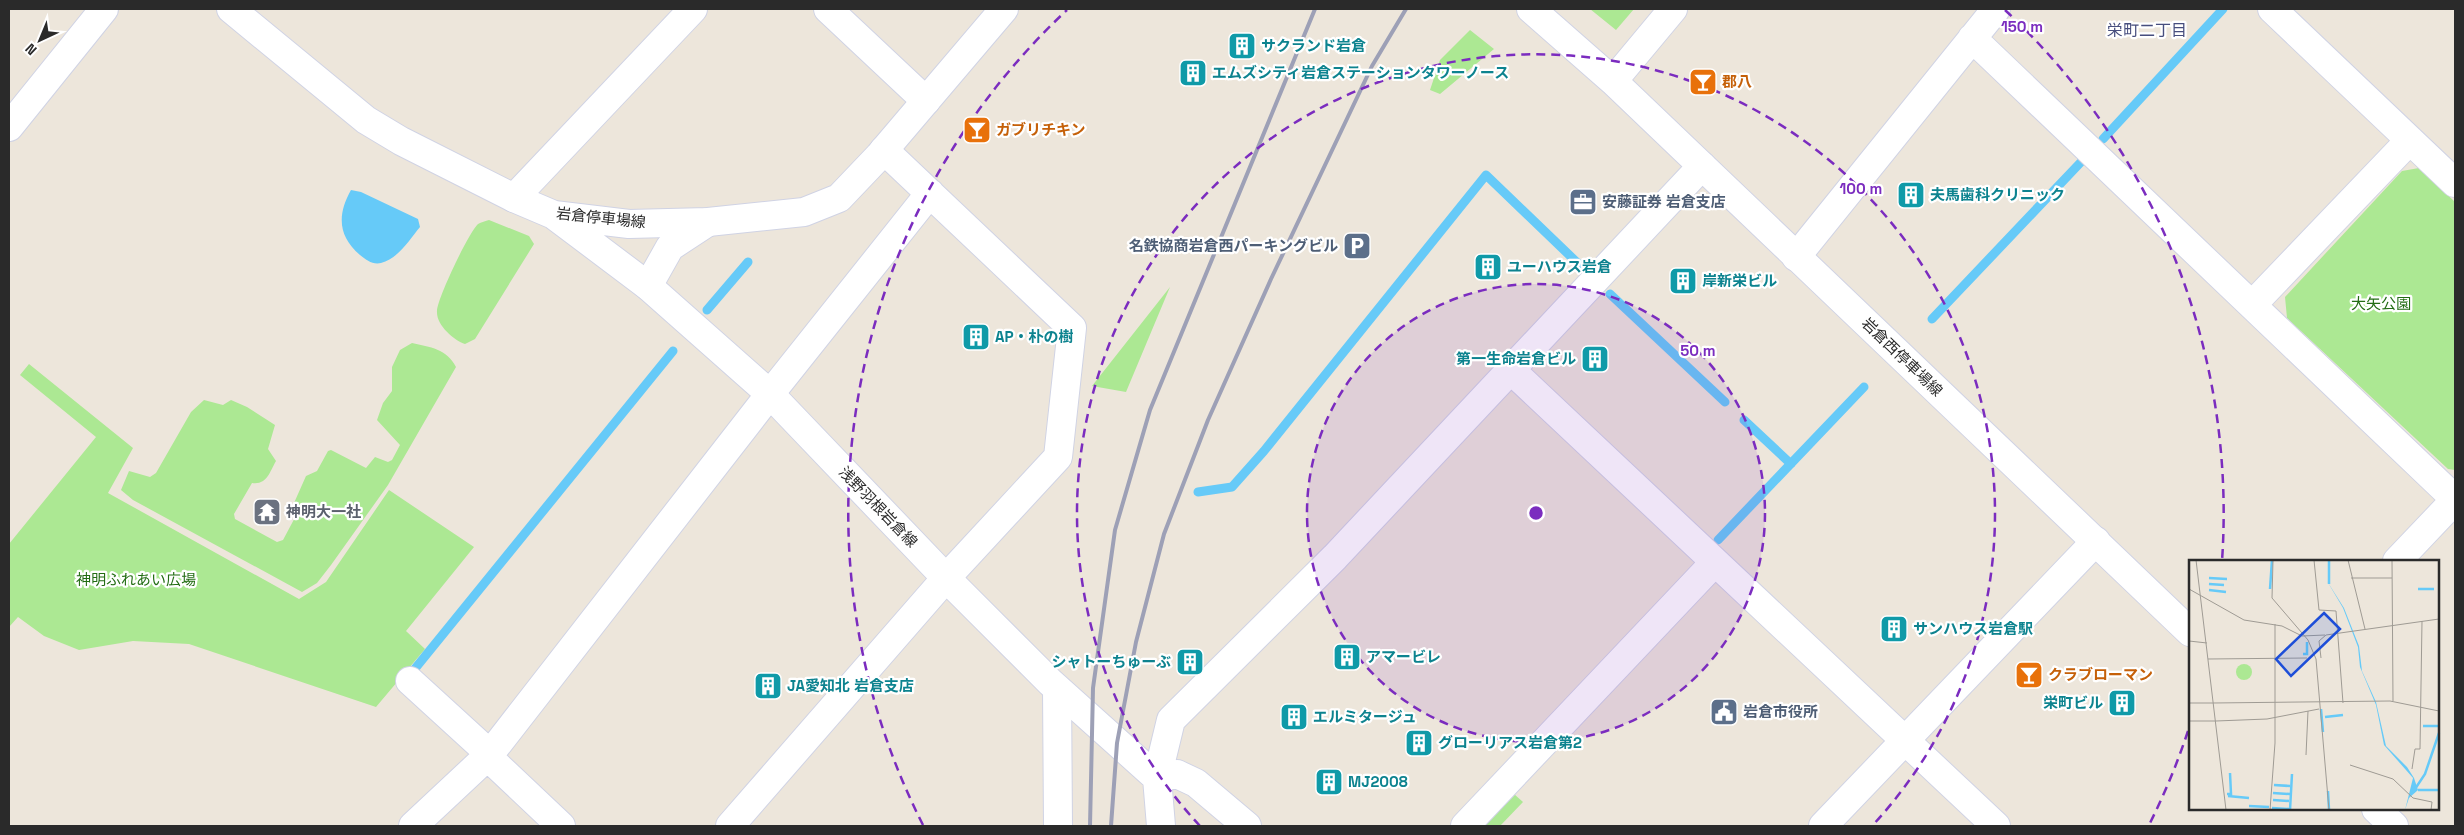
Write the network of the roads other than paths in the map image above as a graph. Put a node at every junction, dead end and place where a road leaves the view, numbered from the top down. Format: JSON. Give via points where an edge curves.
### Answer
{"nodes":[{"id":1,"x":104,"y":9,"type":"edge"},
{"id":2,"x":230,"y":9,"type":"edge"},
{"id":3,"x":693,"y":9,"type":"edge"},
{"id":4,"x":828,"y":9,"type":"edge"},
{"id":5,"x":1004,"y":9,"type":"edge"},
{"id":6,"x":1531,"y":9,"type":"edge"},
{"id":7,"x":1673,"y":9,"type":"edge"},
{"id":8,"x":1996,"y":9,"type":"edge"},
{"id":9,"x":2272,"y":9,"type":"edge"},
{"id":10,"x":1972,"y":38,"type":"junction"},
{"id":11,"x":1613,"y":82,"type":"junction"},
{"id":12,"x":926,"y":101,"type":"junction"},
{"id":13,"x":9,"y":127,"type":"edge"},
{"id":14,"x":2410,"y":140,"type":"junction"},
{"id":15,"x":884,"y":150,"type":"junction"},
{"id":16,"x":1702,"y":166,"type":"junction"},
{"id":17,"x":2455,"y":183,"type":"edge"},
{"id":18,"x":930,"y":193,"type":"junction"},
{"id":19,"x":514,"y":198,"type":"junction"},
{"id":20,"x":554,"y":215,"type":"junction"},
{"id":21,"x":708,"y":222,"type":"junction"},
{"id":22,"x":1796,"y":256,"type":"junction"},
{"id":23,"x":648,"y":286,"type":"junction"},
{"id":24,"x":2252,"y":305,"type":"junction"},
{"id":25,"x":1512,"y":370,"type":"junction"},
{"id":26,"x":770,"y":394,"type":"junction"},
{"id":27,"x":2455,"y":499,"type":"edge"},
{"id":28,"x":2096,"y":541,"type":"junction"},
{"id":29,"x":2398,"y":560,"type":"edge"},
{"id":30,"x":1715,"y":562,"type":"junction"},
{"id":31,"x":946,"y":578,"type":"junction"},
{"id":32,"x":2189,"y":631,"type":"edge"},
{"id":33,"x":410,"y":682,"type":"dead end"},
{"id":34,"x":1057,"y":689,"type":"junction"},
{"id":35,"x":1905,"y":740,"type":"junction"},
{"id":36,"x":489,"y":755,"type":"junction"},
{"id":37,"x":1157,"y":778,"type":"junction"},
{"id":38,"x":2377,"y":810,"type":"edge"},
{"id":39,"x":413,"y":826,"type":"edge"},
{"id":40,"x":561,"y":826,"type":"edge"},
{"id":41,"x":730,"y":826,"type":"edge"},
{"id":42,"x":1058,"y":826,"type":"edge"},
{"id":43,"x":1161,"y":826,"type":"edge"},
{"id":44,"x":1247,"y":826,"type":"edge"},
{"id":45,"x":1465,"y":826,"type":"edge"},
{"id":46,"x":1822,"y":826,"type":"edge"},
{"id":47,"x":1996,"y":826,"type":"edge"},
{"id":48,"x":2394,"y":826,"type":"edge"}],
"edges":[{"from":1,"to":13,"type":"street"},
{"from":2,"to":19,"type":"street","name":"岩倉停車場線","via":[[366,120],[402,142]]},
{"from":3,"to":19,"type":"street"},
{"from":4,"to":12,"type":"street"},
{"from":5,"to":12,"type":"street","name":"岩倉停車場線"},
{"from":6,"to":11,"type":"street","name":"岩倉西停車場線"},
{"from":7,"to":11,"type":"street"},
{"from":8,"to":10,"type":"street"},
{"from":9,"to":14,"type":"street"},
{"from":10,"to":22,"type":"street"},
{"from":10,"to":24,"type":"street"},
{"from":11,"to":16,"type":"street","name":"岩倉西停車場線"},
{"from":12,"to":15,"type":"street","name":"岩倉停車場線"},
{"from":14,"to":17,"type":"street"},
{"from":14,"to":24,"type":"street"},
{"from":15,"to":18,"type":"street"},
{"from":15,"to":21,"type":"street","name":"岩倉停車場線","via":[[839,198],[804,212]]},
{"from":16,"to":22,"type":"street","name":"岩倉西停車場線"},
{"from":16,"to":25,"type":"street"},
{"from":18,"to":26,"type":"street"},
{"from":18,"to":31,"type":"street","via":[[1072,328],[1058,457]]},
{"from":19,"to":20,"type":"street","name":"岩倉停車場線"},
{"from":20,"to":21,"type":"street","name":"岩倉停車場線","via":[[629,224]]},
{"from":20,"to":23,"type":"street","name":"浅野羽根岩倉線"},
{"from":21,"to":23,"type":"street","via":[[670,247]]},
{"from":22,"to":28,"type":"street","name":"岩倉西停車場線"},
{"from":23,"to":26,"type":"street","name":"浅野羽根岩倉線"},
{"from":24,"to":27,"type":"street"},
{"from":25,"to":30,"type":"street"},
{"from":25,"to":37,"type":"street","via":[[1322,570],[1171,720]]},
{"from":26,"to":31,"type":"street","name":"浅野羽根岩倉線"},
{"from":26,"to":36,"type":"street"},
{"from":27,"to":29,"type":"street"},
{"from":28,"to":32,"type":"street","name":"岩倉西停車場線"},
{"from":28,"to":35,"type":"street"},
{"from":30,"to":35,"type":"street"},
{"from":30,"to":45,"type":"street"},
{"from":31,"to":34,"type":"street","name":"浅野羽根岩倉線"},
{"from":31,"to":41,"type":"street"},
{"from":33,"to":36,"type":"street"},
{"from":34,"to":37,"type":"street","name":"浅野羽根岩倉線"},
{"from":34,"to":42,"type":"street"},
{"from":35,"to":46,"type":"street"},
{"from":35,"to":47,"type":"street"},
{"from":36,"to":39,"type":"street"},
{"from":36,"to":40,"type":"street"},
{"from":37,"to":43,"type":"street"},
{"from":37,"to":44,"type":"street","via":[[1177,774],[1196,783]]},
{"from":38,"to":48,"type":"street"}]}
